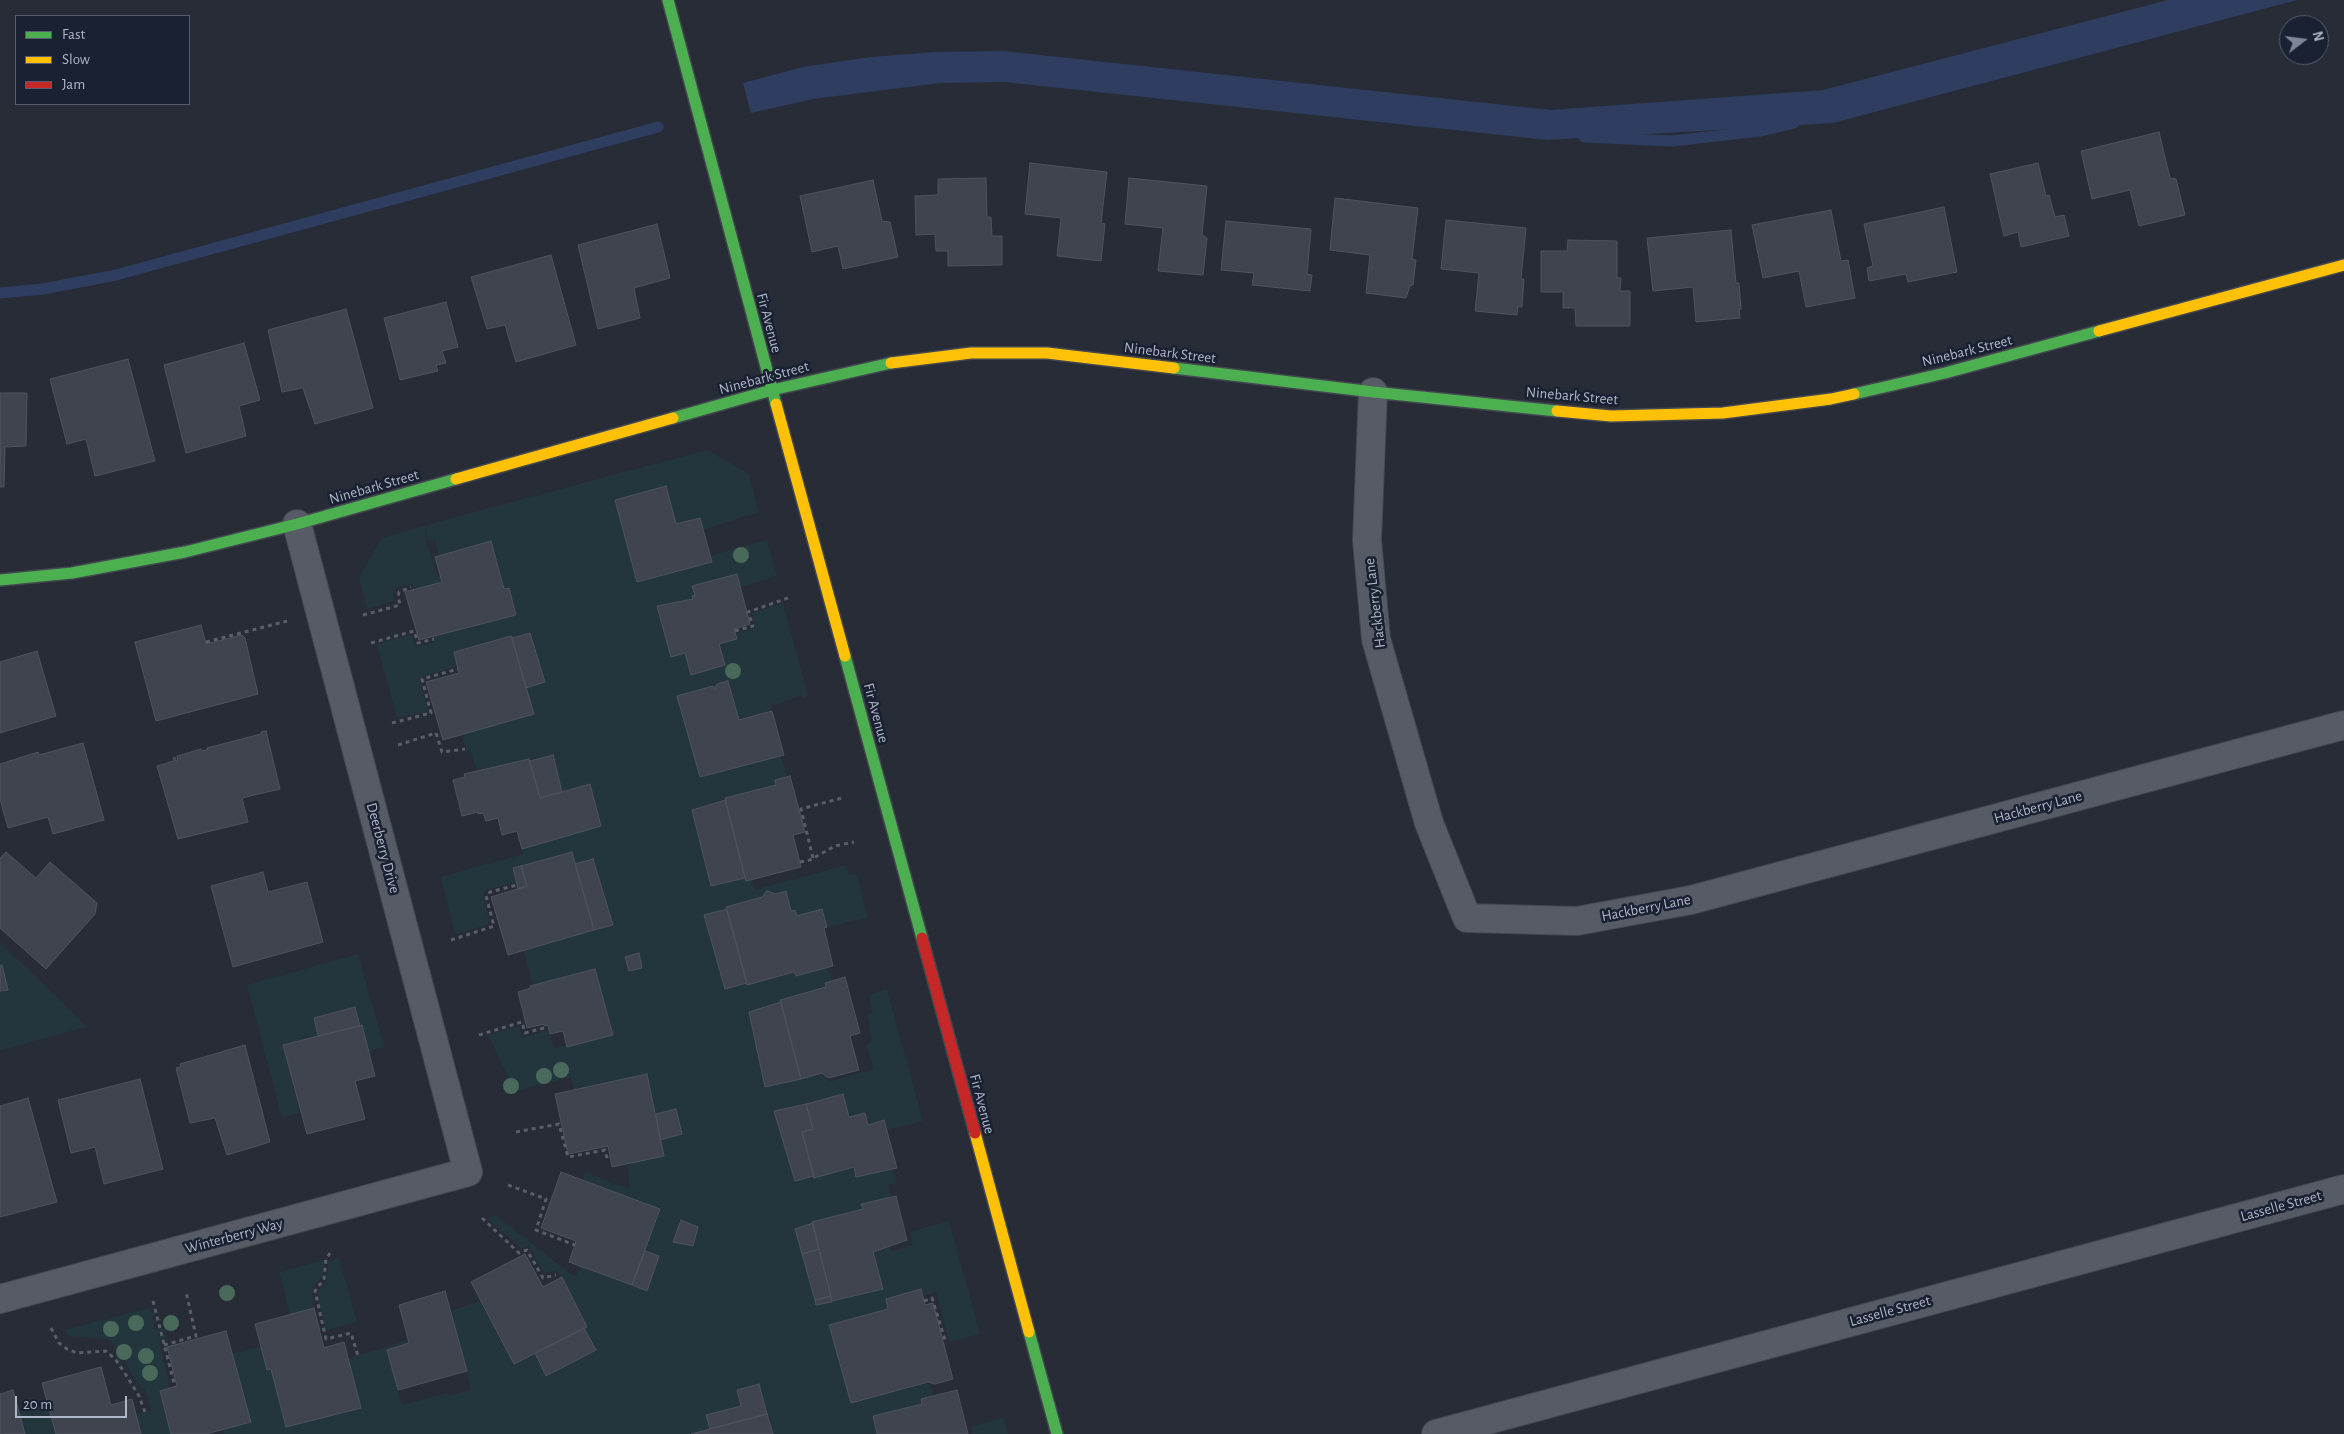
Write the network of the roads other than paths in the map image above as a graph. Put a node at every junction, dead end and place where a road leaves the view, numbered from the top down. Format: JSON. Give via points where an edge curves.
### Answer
{"nodes":[{"id":1,"x":668,"y":0,"type":"edge"},
{"id":2,"x":2344,"y":265,"type":"edge"},
{"id":3,"x":772,"y":390,"type":"junction"},
{"id":4,"x":1373,"y":392,"type":"junction"},
{"id":5,"x":297,"y":524,"type":"junction"},
{"id":6,"x":0,"y":580,"type":"edge"},
{"id":7,"x":2344,"y":726,"type":"edge"},
{"id":8,"x":468,"y":1172,"type":"joint"},
{"id":9,"x":2344,"y":1189,"type":"edge"},
{"id":10,"x":0,"y":1299,"type":"edge"},
{"id":11,"x":1057,"y":1434,"type":"edge"},
{"id":12,"x":1436,"y":1434,"type":"edge"}],
"edges":[{"from":1,"to":3,"type":"street","name":"Fir Avenue"},
{"from":2,"to":4,"type":"street","name":"Ninebark Street","via":[[1945,373],[1831,398],[1733,412],[1611,416]]},
{"from":3,"to":4,"type":"street","name":"Ninebark Street","via":[[875,365],[971,354],[1046,353]]},
{"from":3,"to":5,"type":"street","name":"Ninebark Street"},
{"from":3,"to":11,"type":"street","name":"Fir Avenue"},
{"from":4,"to":7,"type":"street","name":"Hackberry Lane","via":[[1367,540],[1376,640],[1429,824],[1467,918],[1577,921],[1691,900]]},
{"from":5,"to":6,"type":"street","name":"Ninebark Street","via":[[185,552],[72,573]]},
{"from":5,"to":8,"type":"street","name":"Deerberry Drive"},
{"from":8,"to":10,"type":"street","name":"Winterberry Way"},
{"from":9,"to":12,"type":"street","name":"Lasselle Street"}]}
